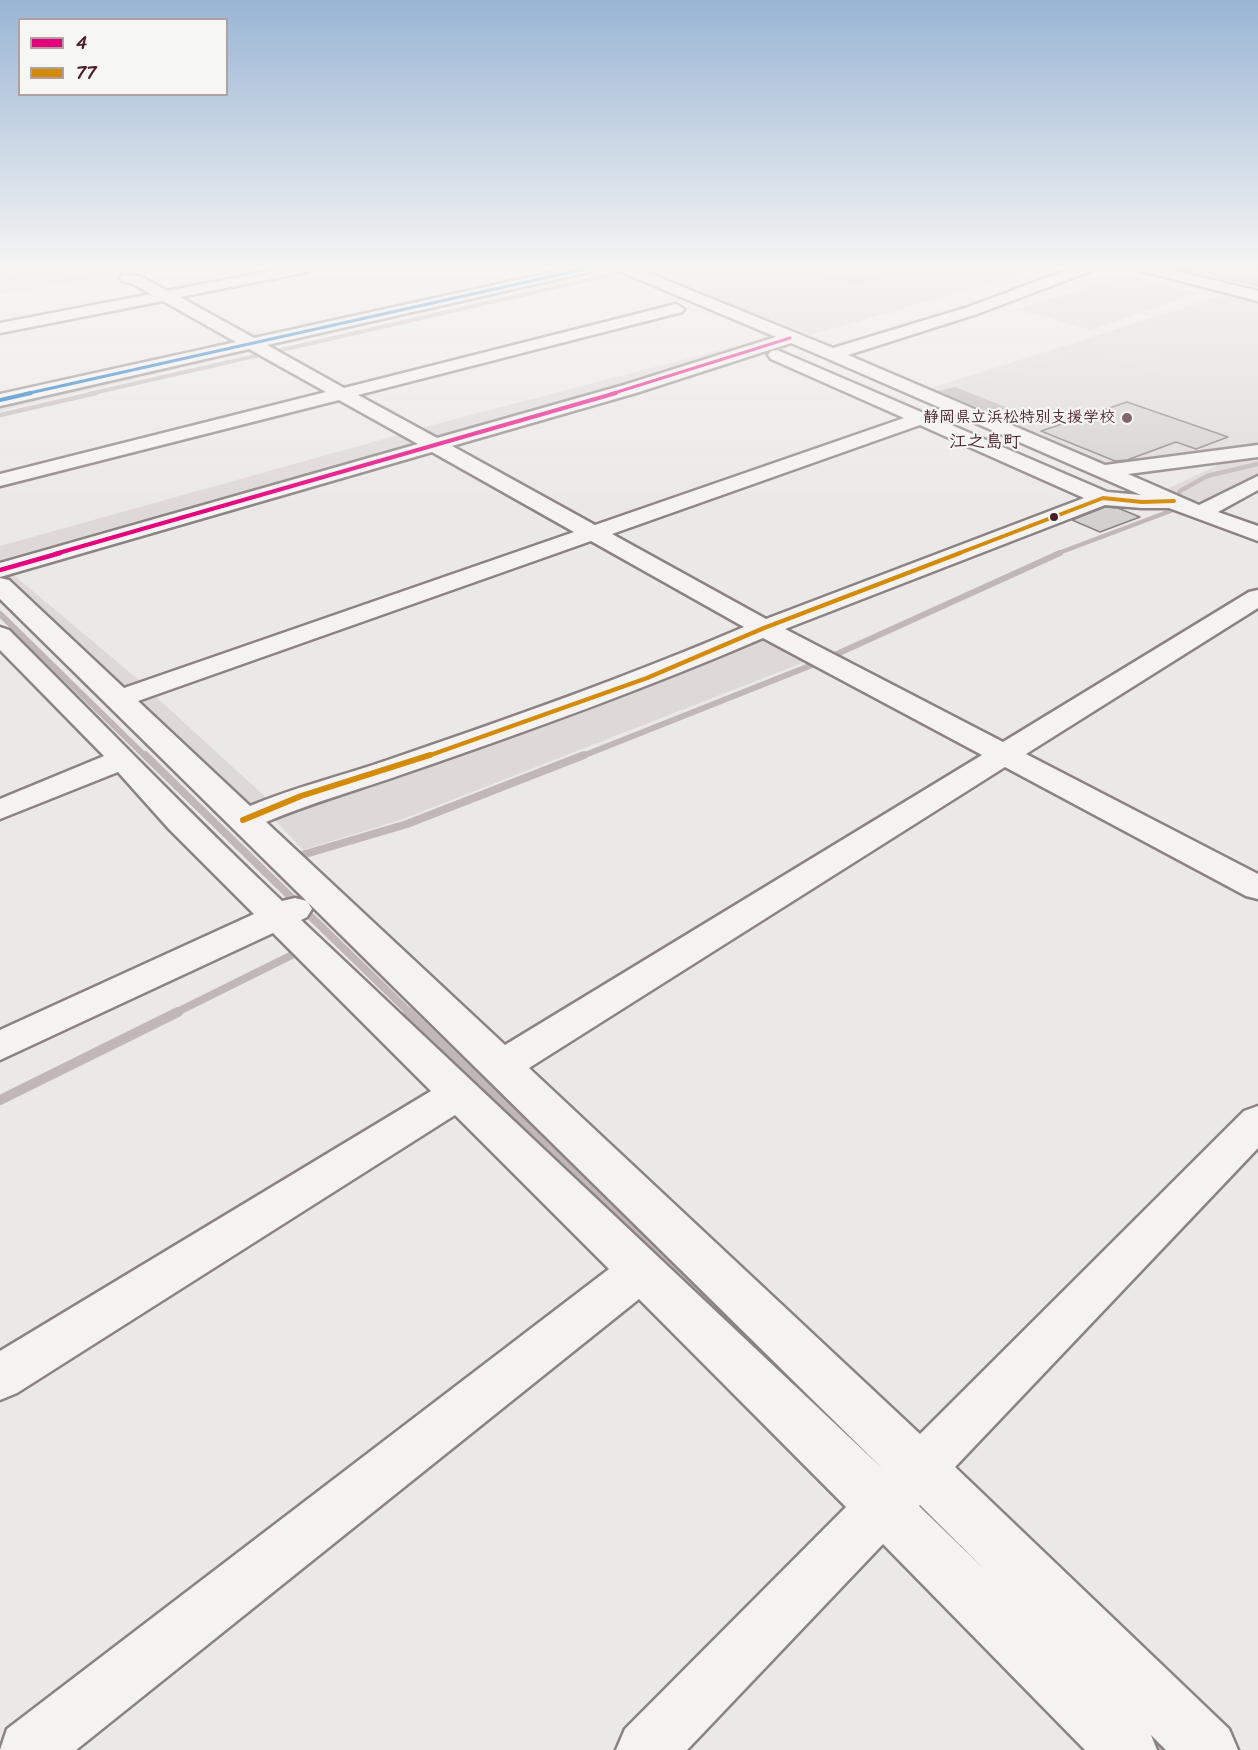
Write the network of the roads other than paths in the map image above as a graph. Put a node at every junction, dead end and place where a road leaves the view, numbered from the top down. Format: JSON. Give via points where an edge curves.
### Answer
{"nodes":[{"id":1,"x":246,"y":350,"type":"edge"},
{"id":2,"x":264,"y":350,"type":"edge"},
{"id":3,"x":514,"y":350,"type":"edge"},
{"id":4,"x":751,"y":350,"type":"edge"},
{"id":5,"x":765,"y":350,"type":"edge"},
{"id":6,"x":821,"y":350,"type":"edge"},
{"id":7,"x":846,"y":350,"type":"edge"},
{"id":8,"x":832,"y":354,"type":"junction"},
{"id":9,"x":341,"y":393,"type":"junction"},
{"id":10,"x":0,"y":400,"type":"edge"},
{"id":11,"x":919,"y":419,"type":"junction"},
{"id":12,"x":434,"y":446,"type":"junction"},
{"id":13,"x":1258,"y":451,"type":"edge"},
{"id":14,"x":1102,"y":471,"type":"junction"},
{"id":15,"x":0,"y":480,"type":"edge"},
{"id":16,"x":1258,"y":482,"type":"edge"},
{"id":17,"x":1103,"y":498,"type":"junction"},
{"id":18,"x":1174,"y":501,"type":"junction"},
{"id":19,"x":1200,"y":513,"type":"junction"},
{"id":20,"x":594,"y":532,"type":"junction"},
{"id":21,"x":1258,"y":534,"type":"edge"},
{"id":22,"x":0,"y":570,"type":"edge"},
{"id":23,"x":0,"y":585,"type":"edge"},
{"id":24,"x":1258,"y":597,"type":"edge"},
{"id":25,"x":764,"y":628,"type":"junction"},
{"id":26,"x":0,"y":635,"type":"edge"},
{"id":27,"x":119,"y":699,"type":"junction"},
{"id":28,"x":1004,"y":754,"type":"junction"},
{"id":29,"x":123,"y":759,"type":"junction"},
{"id":30,"x":0,"y":810,"type":"edge"},
{"id":31,"x":243,"y":820,"type":"junction"},
{"id":32,"x":1258,"y":888,"type":"edge"},
{"id":33,"x":301,"y":906,"type":"junction"},
{"id":34,"x":0,"y":1046,"type":"edge"},
{"id":35,"x":500,"y":1067,"type":"junction"},
{"id":36,"x":459,"y":1093,"type":"junction"},
{"id":37,"x":1258,"y":1122,"type":"edge"},
{"id":38,"x":641,"y":1271,"type":"junction"},
{"id":39,"x":0,"y":1377,"type":"edge"},
{"id":40,"x":920,"y":1469,"type":"junction"},
{"id":41,"x":883,"y":1507,"type":"junction"},
{"id":42,"x":28,"y":1750,"type":"edge"},
{"id":43,"x":646,"y":1750,"type":"edge"},
{"id":44,"x":1127,"y":1750,"type":"edge"},
{"id":45,"x":1208,"y":1750,"type":"edge"}],
"edges":[{"from":1,"to":10,"type":"street"},
{"from":2,"to":9,"type":"street"},
{"from":3,"to":9,"type":"street"},
{"from":4,"to":12,"type":"street"},
{"from":5,"to":11,"type":"street"},
{"from":6,"to":8,"type":"street"},
{"from":7,"to":8,"type":"street"},
{"from":8,"to":14,"type":"street"},
{"from":9,"to":12,"type":"street"},
{"from":9,"to":15,"type":"street"},
{"from":11,"to":17,"type":"street"},
{"from":11,"to":20,"type":"street"},
{"from":12,"to":20,"type":"street"},
{"from":12,"to":22,"type":"street"},
{"from":13,"to":14,"type":"street"},
{"from":14,"to":18,"type":"street"},
{"from":16,"to":19,"type":"street"},
{"from":17,"to":18,"type":"street"},
{"from":17,"to":25,"type":"street"},
{"from":18,"to":19,"type":"street"},
{"from":19,"to":21,"type":"street"},
{"from":20,"to":25,"type":"street"},
{"from":20,"to":27,"type":"street"},
{"from":23,"to":27,"type":"street"},
{"from":24,"to":28,"type":"street"},
{"from":25,"to":28,"type":"street"},
{"from":25,"to":31,"type":"street","via":[[646,678],[301,796]]},
{"from":26,"to":29,"type":"street"},
{"from":27,"to":31,"type":"street"},
{"from":28,"to":32,"type":"street"},
{"from":28,"to":35,"type":"street"},
{"from":29,"to":30,"type":"street"},
{"from":29,"to":33,"type":"street","via":[[180,822]]},
{"from":31,"to":33,"type":"street"},
{"from":33,"to":34,"type":"street"},
{"from":33,"to":35,"type":"street"},
{"from":33,"to":36,"type":"street"},
{"from":35,"to":40,"type":"street"},
{"from":36,"to":38,"type":"street"},
{"from":36,"to":39,"type":"street"},
{"from":37,"to":40,"type":"street"},
{"from":38,"to":41,"type":"street"},
{"from":38,"to":42,"type":"street"},
{"from":40,"to":41,"type":"street"},
{"from":40,"to":45,"type":"street"},
{"from":41,"to":43,"type":"street"},
{"from":41,"to":44,"type":"street"}]}
